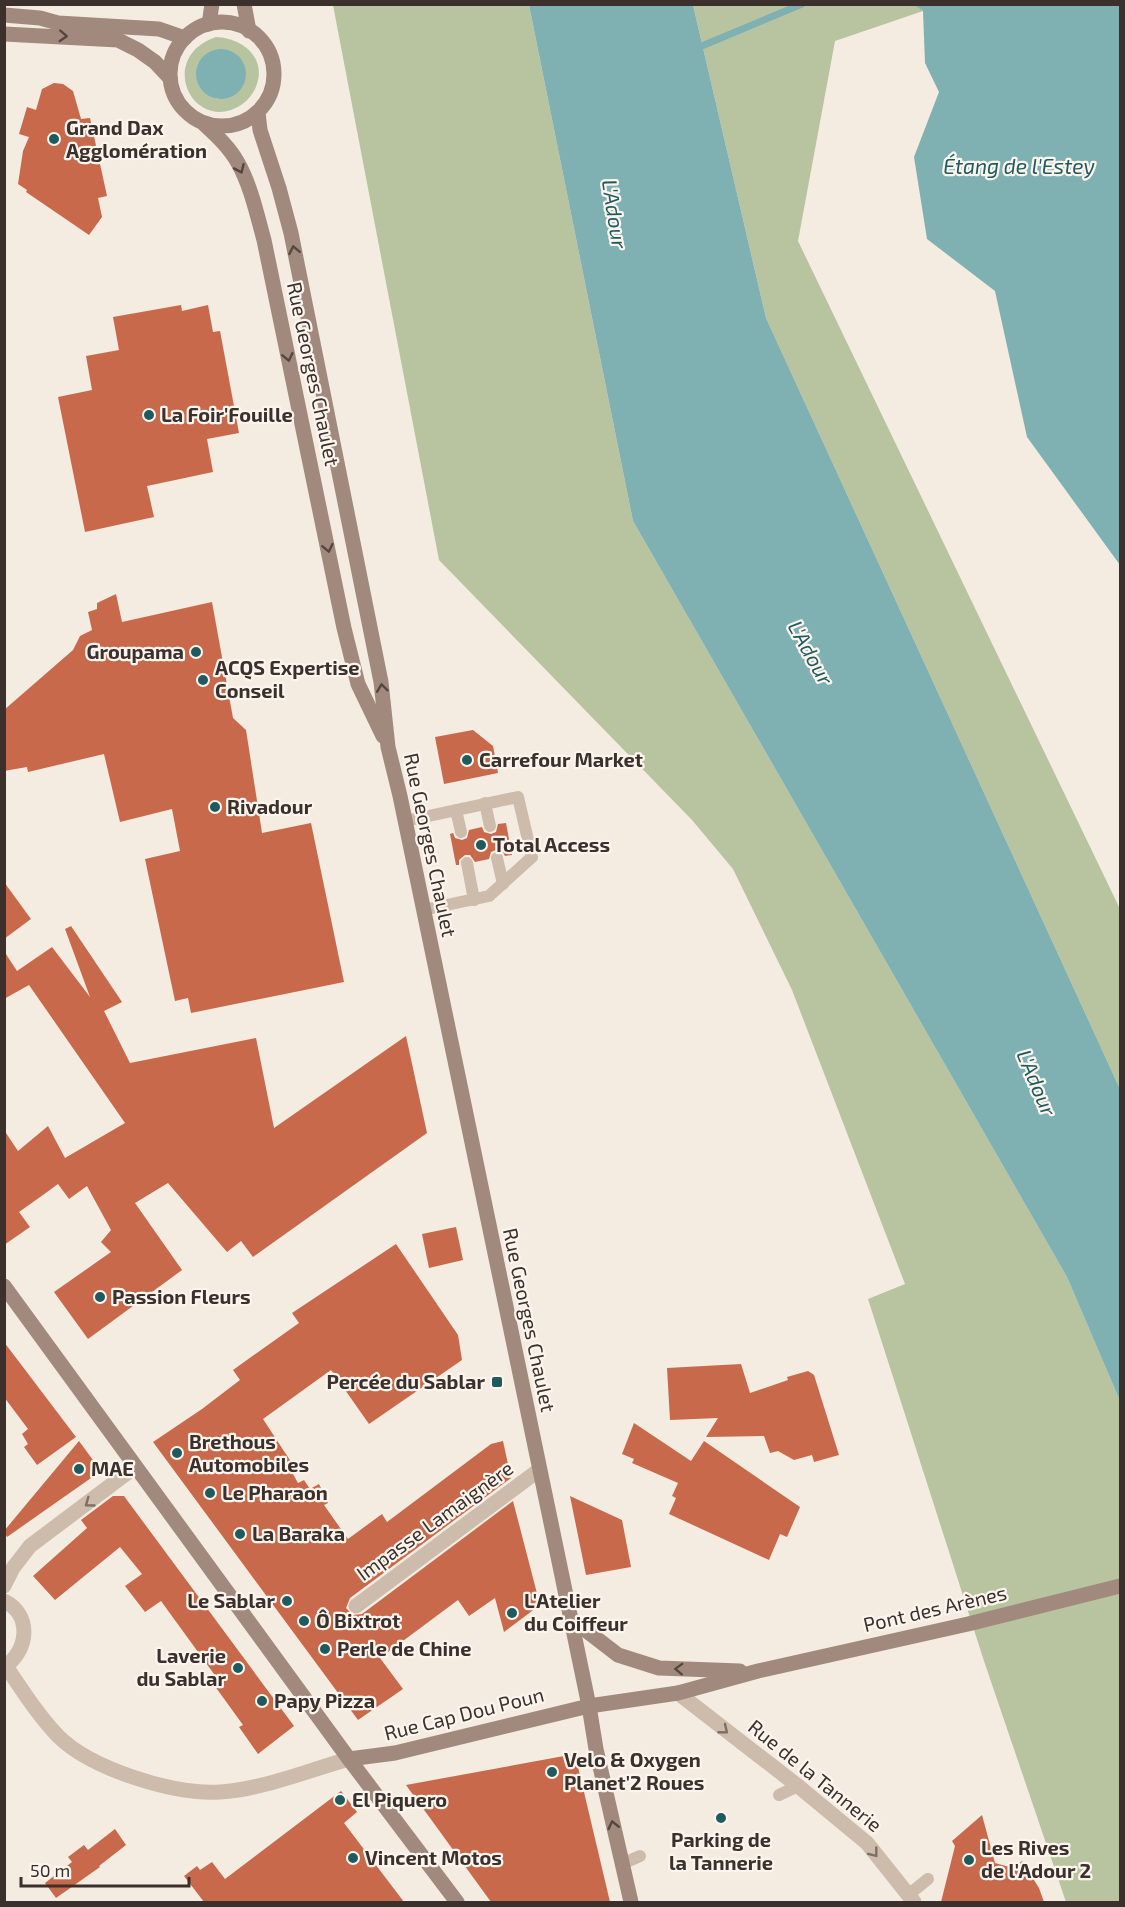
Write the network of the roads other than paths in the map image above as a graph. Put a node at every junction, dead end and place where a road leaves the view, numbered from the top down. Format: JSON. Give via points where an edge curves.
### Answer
{"nodes":[{"id":1,"x":212,"y":4,"type":"edge"},
{"id":2,"x":244,"y":4,"type":"edge"},
{"id":3,"x":4,"y":15,"type":"edge"},
{"id":4,"x":209,"y":24,"type":"junction"},
{"id":5,"x":249,"y":31,"type":"junction"},
{"id":6,"x":4,"y":34,"type":"edge"},
{"id":7,"x":184,"y":38,"type":"junction"},
{"id":8,"x":170,"y":78,"type":"junction"},
{"id":9,"x":258,"y":112,"type":"junction"},
{"id":10,"x":204,"y":124,"type":"junction"},
{"id":11,"x":388,"y":747,"type":"junction"},
{"id":12,"x":485,"y":803,"type":"junction"},
{"id":13,"x":456,"y":810,"type":"junction"},
{"id":14,"x":405,"y":821,"type":"junction"},
{"id":15,"x":490,"y":826,"type":"dead end"},
{"id":16,"x":461,"y":832,"type":"dead end"},
{"id":17,"x":497,"y":858,"type":"dead end"},
{"id":18,"x":467,"y":863,"type":"dead end"},
{"id":19,"x":503,"y":884,"type":"junction"},
{"id":20,"x":474,"y":900,"type":"junction"},
{"id":21,"x":423,"y":910,"type":"junction"},
{"id":22,"x":4,"y":1286,"type":"edge"},
{"id":23,"x":135,"y":1467,"type":"junction"},
{"id":24,"x":539,"y":1470,"type":"junction"},
{"id":25,"x":4,"y":1586,"type":"edge"},
{"id":26,"x":1120,"y":1586,"type":"edge"},
{"id":27,"x":4,"y":1601,"type":"edge"},
{"id":28,"x":356,"y":1606,"type":"dead end"},
{"id":29,"x":570,"y":1618,"type":"junction"},
{"id":30,"x":5,"y":1667,"type":"edge"},
{"id":31,"x":758,"y":1671,"type":"junction"},
{"id":32,"x":678,"y":1693,"type":"junction"},
{"id":33,"x":589,"y":1706,"type":"junction"},
{"id":34,"x":349,"y":1759,"type":"junction"},
{"id":35,"x":798,"y":1786,"type":"junction"},
{"id":36,"x":779,"y":1795,"type":"dead end"},
{"id":37,"x":640,"y":1856,"type":"dead end"},
{"id":38,"x":622,"y":1864,"type":"junction"},
{"id":39,"x":928,"y":1879,"type":"dead end"},
{"id":40,"x":911,"y":1899,"type":"edge"},
{"id":41,"x":457,"y":1902,"type":"edge"},
{"id":42,"x":631,"y":1902,"type":"edge"}],
"edges":[{"from":1,"to":4,"type":"main road"},
{"from":2,"to":5,"type":"main road"},
{"from":3,"to":7,"type":"main road","via":[[58,23],[159,29]]},
{"from":4,"to":5,"type":"main road","via":[[230,24]]},
{"from":4,"to":7,"type":"main road"},
{"from":5,"to":9,"type":"main road","via":[[260,39],[272,63],[272,89]]},
{"from":6,"to":8,"type":"main road","one_way":true,"via":[[118,40],[155,62]]},
{"from":7,"to":8,"type":"main road","via":[[171,63]]},
{"from":8,"to":10,"type":"main road","via":[[177,101],[188,115]]},
{"from":9,"to":10,"type":"main road","via":[[242,122]]},
{"from":11,"to":9,"type":"main road","name":"Rue Georges Chaulet","one_way":true,"via":[[381,682],[291,233]]},
{"from":10,"to":11,"type":"main road","name":"Rue Georges Chaulet","one_way":true,"via":[[225,143],[238,163],[255,207],[344,628],[358,684]]},
{"from":11,"to":14,"type":"main road","name":"Rue Georges Chaulet"},
{"from":12,"to":13,"type":"lane"},
{"from":12,"to":15,"type":"lane"},
{"from":12,"to":19,"type":"lane","via":[[518,796],[532,857]]},
{"from":13,"to":14,"type":"lane"},
{"from":13,"to":16,"type":"lane"},
{"from":14,"to":21,"type":"main road","name":"Rue Georges Chaulet"},
{"from":17,"to":19,"type":"lane"},
{"from":18,"to":20,"type":"lane"},
{"from":19,"to":20,"type":"lane","via":[[489,896]]},
{"from":20,"to":21,"type":"lane"},
{"from":21,"to":24,"type":"main road","name":"Rue Georges Chaulet"},
{"from":22,"to":23,"type":"main road"},
{"from":23,"to":25,"type":"street","one_way":true,"via":[[30,1546]]},
{"from":23,"to":34,"type":"main road"},
{"from":24,"to":28,"type":"street","name":"Impasse Lamaignère"},
{"from":24,"to":29,"type":"main road","name":"Rue Georges Chaulet"},
{"from":26,"to":31,"type":"main road","name":"Pont des Arènes"},
{"from":27,"to":30,"type":"street","via":[[18,1612],[25,1636],[16,1659]]},
{"from":31,"to":29,"type":"main road","one_way":true,"via":[[659,1668],[618,1655]]},
{"from":29,"to":33,"type":"main road","name":"Rue Georges Chaulet"},
{"from":30,"to":34,"type":"street","via":[[59,1737],[89,1758],[125,1774],[182,1791],[219,1792],[265,1785]]},
{"from":31,"to":32,"type":"main road","name":"Rue Cap Dou Poun"},
{"from":32,"to":33,"type":"main road","name":"Rue Cap Dou Poun"},
{"from":32,"to":35,"type":"street","name":"Rue de la Tannerie","one_way":true},
{"from":33,"to":34,"type":"main road","name":"Rue Cap Dou Poun","via":[[395,1753]]},
{"from":38,"to":33,"type":"main road","name":"Rue Georges Chaulet","one_way":true},
{"from":34,"to":41,"type":"main road"},
{"from":35,"to":36,"type":"lane"},
{"from":35,"to":40,"type":"street","name":"Rue de la Tannerie","one_way":true,"via":[[867,1843]]},
{"from":37,"to":38,"type":"lane"},
{"from":38,"to":42,"type":"main road","name":"Rue Georges Chaulet"},
{"from":39,"to":40,"type":"lane"}]}
